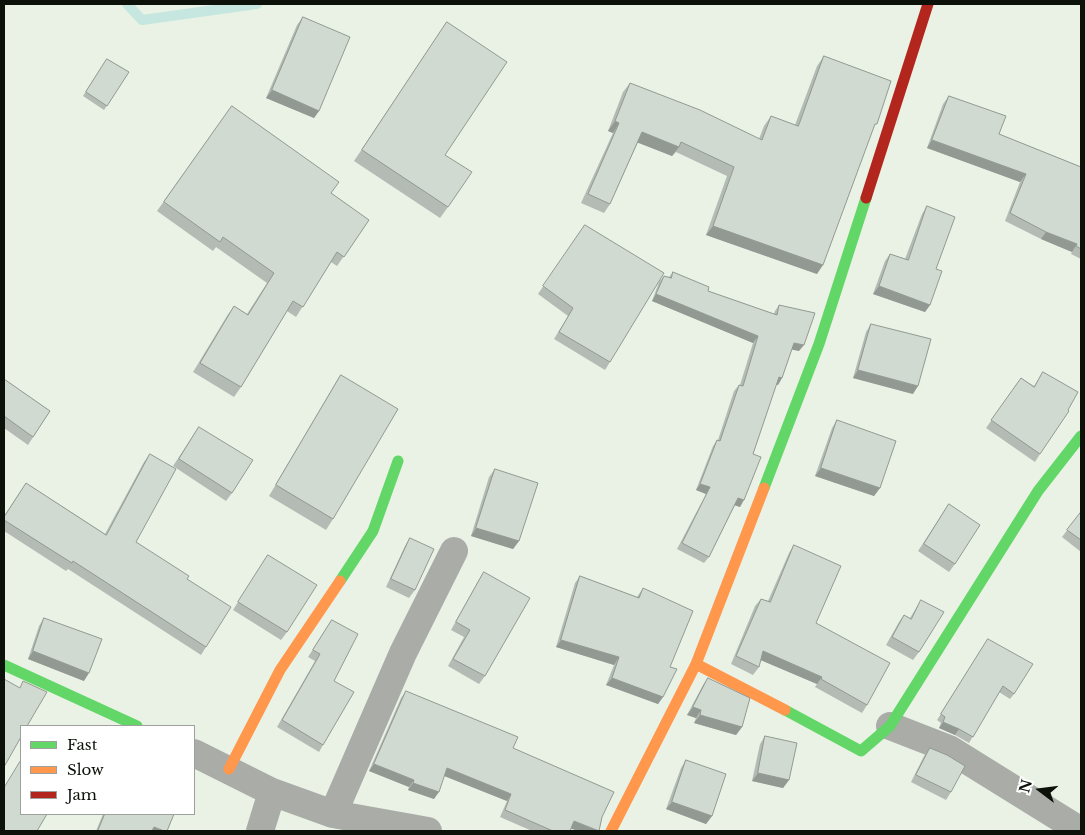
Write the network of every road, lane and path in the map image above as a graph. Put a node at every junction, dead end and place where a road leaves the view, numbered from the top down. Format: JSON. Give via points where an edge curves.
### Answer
{"nodes":[{"id":1,"x":928,"y":4,"type":"edge"},
{"id":2,"x":1081,"y":436,"type":"edge"},
{"id":3,"x":398,"y":461,"type":"dead end"},
{"id":4,"x":454,"y":551,"type":"dead end"},
{"id":5,"x":696,"y":664,"type":"junction"},
{"id":6,"x":4,"y":665,"type":"edge"},
{"id":7,"x":135,"y":725,"type":"edge"},
{"id":8,"x":890,"y":726,"type":"junction"},
{"id":9,"x":195,"y":753,"type":"edge"},
{"id":10,"x":229,"y":769,"type":"junction"},
{"id":11,"x":272,"y":792,"type":"junction"},
{"id":12,"x":333,"y":814,"type":"junction"},
{"id":13,"x":260,"y":831,"type":"edge"},
{"id":14,"x":428,"y":831,"type":"edge"},
{"id":15,"x":611,"y":831,"type":"edge"},
{"id":16,"x":1081,"y":831,"type":"edge"}],
"edges":[{"from":1,"to":5,"type":"street","via":[[819,344]]},
{"from":2,"to":8,"type":"street","via":[[1038,491]]},
{"from":3,"to":10,"type":"street","via":[[373,531],[280,670]]},
{"from":4,"to":12,"type":"street","via":[[403,653]]},
{"from":5,"to":8,"type":"street","via":[[861,750]]},
{"from":5,"to":15,"type":"street"},
{"from":6,"to":7,"type":"street"},
{"from":8,"to":16,"type":"street","via":[[949,749]]},
{"from":9,"to":10,"type":"street"},
{"from":10,"to":11,"type":"street"},
{"from":11,"to":12,"type":"street"},
{"from":11,"to":13,"type":"street"},
{"from":12,"to":14,"type":"street"}]}
